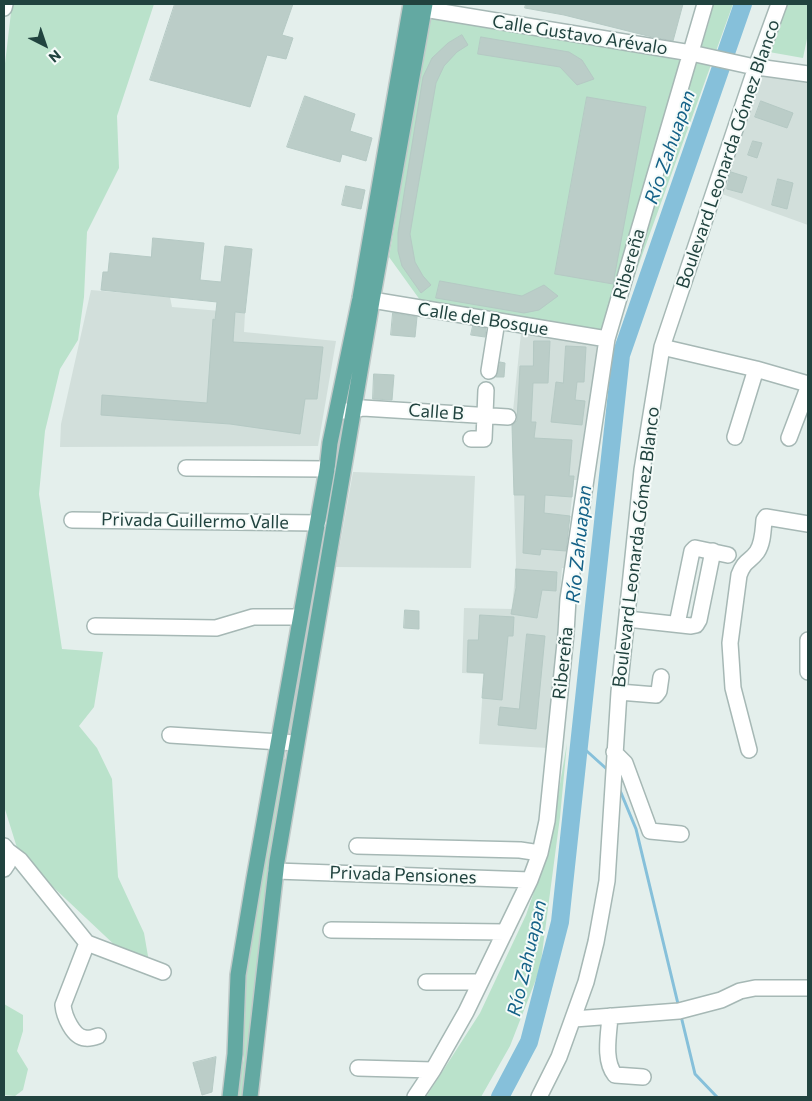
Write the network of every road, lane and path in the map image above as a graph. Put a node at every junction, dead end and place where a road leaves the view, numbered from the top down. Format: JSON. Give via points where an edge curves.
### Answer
{"nodes":[{"id":1,"x":5,"y":4,"type":"edge"},
{"id":2,"x":705,"y":4,"type":"edge"},
{"id":3,"x":779,"y":4,"type":"edge"},
{"id":4,"x":418,"y":6,"type":"edge"},
{"id":5,"x":4,"y":8,"type":"edge"},
{"id":6,"x":691,"y":53,"type":"junction"},
{"id":7,"x":753,"y":66,"type":"junction"},
{"id":8,"x":808,"y":73,"type":"edge"},
{"id":9,"x":366,"y":300,"type":"junction"},
{"id":10,"x":497,"y":320,"type":"junction"},
{"id":11,"x":607,"y":339,"type":"junction"},
{"id":12,"x":662,"y":347,"type":"junction"},
{"id":13,"x":756,"y":369,"type":"junction"},
{"id":14,"x":489,"y":371,"type":"dead end"},
{"id":15,"x":808,"y":384,"type":"edge"},
{"id":16,"x":808,"y":388,"type":"edge"},
{"id":17,"x":486,"y":390,"type":"dead end"},
{"id":18,"x":338,"y":405,"type":"junction"},
{"id":19,"x":357,"y":407,"type":"junction"},
{"id":20,"x":484,"y":416,"type":"junction"},
{"id":21,"x":508,"y":417,"type":"dead end"},
{"id":22,"x":734,"y":437,"type":"dead end"},
{"id":23,"x":789,"y":438,"type":"dead end"},
{"id":24,"x":477,"y":439,"type":"dead end"},
{"id":25,"x":186,"y":468,"type":"dead end"},
{"id":26,"x":327,"y":469,"type":"junction"},
{"id":27,"x":72,"y":520,"type":"dead end"},
{"id":28,"x":318,"y":522,"type":"junction"},
{"id":29,"x":808,"y":524,"type":"edge"},
{"id":30,"x":728,"y":555,"type":"dead end"},
{"id":31,"x":300,"y":617,"type":"junction"},
{"id":32,"x":627,"y":619,"type":"junction"},
{"id":33,"x":95,"y":626,"type":"dead end"},
{"id":34,"x":808,"y":640,"type":"edge"},
{"id":35,"x":808,"y":672,"type":"edge"},
{"id":36,"x":661,"y":677,"type":"dead end"},
{"id":37,"x":618,"y":692,"type":"junction"},
{"id":38,"x":170,"y":735,"type":"dead end"},
{"id":39,"x":278,"y":742,"type":"junction"},
{"id":40,"x":296,"y":743,"type":"junction"},
{"id":41,"x":749,"y":750,"type":"dead end"},
{"id":42,"x":614,"y":752,"type":"junction"},
{"id":43,"x":681,"y":834,"type":"dead end"},
{"id":44,"x":357,"y":846,"type":"dead end"},
{"id":45,"x":6,"y":848,"type":"edge"},
{"id":46,"x":540,"y":853,"type":"junction"},
{"id":47,"x":4,"y":869,"type":"edge"},
{"id":48,"x":276,"y":871,"type":"junction"},
{"id":49,"x":530,"y":880,"type":"junction"},
{"id":50,"x":331,"y":930,"type":"dead end"},
{"id":51,"x":505,"y":932,"type":"junction"},
{"id":52,"x":87,"y":943,"type":"junction"},
{"id":53,"x":163,"y":972,"type":"dead end"},
{"id":54,"x":426,"y":982,"type":"dead end"},
{"id":55,"x":480,"y":982,"type":"junction"},
{"id":56,"x":808,"y":988,"type":"edge"},
{"id":57,"x":610,"y":1016,"type":"junction"},
{"id":58,"x":574,"y":1019,"type":"junction"},
{"id":59,"x":98,"y":1036,"type":"dead end"},
{"id":60,"x":358,"y":1068,"type":"dead end"},
{"id":61,"x":433,"y":1070,"type":"junction"},
{"id":62,"x":644,"y":1077,"type":"dead end"},
{"id":63,"x":230,"y":1097,"type":"edge"},
{"id":64,"x":250,"y":1097,"type":"edge"},
{"id":65,"x":415,"y":1097,"type":"edge"},
{"id":66,"x":538,"y":1097,"type":"edge"}],
"edges":[{"from":1,"to":5,"type":"street"},
{"from":2,"to":6,"type":"street","name":"Ribereña"},
{"from":3,"to":7,"type":"street","name":"Boulevard Leonarda Gómez Blanco"},
{"from":4,"to":6,"type":"street","name":"Calle Gustavo Arévalo"},
{"from":4,"to":9,"type":"main road"},
{"from":6,"to":7,"type":"street","name":"Calle Gustavo Arévalo"},
{"from":6,"to":11,"type":"street","name":"Ribereña"},
{"from":7,"to":8,"type":"street","name":"Calle Gustavo Arévalo"},
{"from":7,"to":12,"type":"street","name":"Boulevard Leonarda Gómez Blanco"},
{"from":9,"to":10,"type":"street","name":"Calle del Bosque"},
{"from":9,"to":18,"type":"main road"},
{"from":9,"to":19,"type":"main road"},
{"from":10,"to":11,"type":"street","name":"Calle del Bosque"},
{"from":10,"to":14,"type":"street"},
{"from":11,"to":46,"type":"street","name":"Ribereña","via":[[568,599],[547,821]]},
{"from":12,"to":13,"type":"street"},
{"from":12,"to":32,"type":"street","name":"Boulevard Leonarda Gómez Blanco","via":[[642,470]]},
{"from":13,"to":15,"type":"street"},
{"from":13,"to":22,"type":"street"},
{"from":16,"to":23,"type":"street"},
{"from":17,"to":20,"type":"street"},
{"from":18,"to":19,"type":"street","name":"Calle B","via":[[346,400]]},
{"from":18,"to":26,"type":"main road"},
{"from":19,"to":20,"type":"street","name":"Calle B"},
{"from":19,"to":40,"type":"main road"},
{"from":20,"to":21,"type":"street","name":"Calle B"},
{"from":20,"to":24,"type":"street"},
{"from":25,"to":26,"type":"street"},
{"from":26,"to":28,"type":"main road"},
{"from":27,"to":28,"type":"street","name":"Privada Guillermo Valle"},
{"from":28,"to":31,"type":"main road"},
{"from":29,"to":41,"type":"street","via":[[766,517],[762,542],[757,552],[743,564],[739,575],[730,643],[733,688]]},
{"from":30,"to":32,"type":"street","via":[[713,551],[696,625]]},
{"from":31,"to":33,"type":"street","via":[[253,617],[216,628]]},
{"from":31,"to":39,"type":"main road"},
{"from":32,"to":37,"type":"street","name":"Boulevard Leonarda Gómez Blanco"},
{"from":34,"to":35,"type":"street"},
{"from":36,"to":37,"type":"street","via":[[656,695]]},
{"from":37,"to":42,"type":"street","name":"Boulevard Leonarda Gómez Blanco"},
{"from":38,"to":39,"type":"street"},
{"from":39,"to":40,"type":"street"},
{"from":39,"to":63,"type":"main road","via":[[238,975]]},
{"from":40,"to":48,"type":"main road"},
{"from":42,"to":43,"type":"street","via":[[625,763],[650,831]]},
{"from":42,"to":58,"type":"street","name":"Boulevard Leonarda Gómez Blanco","via":[[607,881],[596,942]]},
{"from":44,"to":46,"type":"street"},
{"from":45,"to":47,"type":"street","via":[[8,863]]},
{"from":45,"to":52,"type":"street","via":[[20,860]]},
{"from":46,"to":49,"type":"street","name":"Ribereña"},
{"from":48,"to":49,"type":"street","name":"Privada Pensiones"},
{"from":48,"to":64,"type":"main road"},
{"from":49,"to":51,"type":"street","name":"Ribereña"},
{"from":50,"to":51,"type":"street"},
{"from":51,"to":55,"type":"street","name":"Ribereña"},
{"from":52,"to":53,"type":"street"},
{"from":52,"to":59,"type":"street","via":[[63,1005],[64,1015],[77,1034],[85,1038]]},
{"from":54,"to":55,"type":"street"},
{"from":55,"to":61,"type":"street","name":"Ribereña"},
{"from":56,"to":57,"type":"street","via":[[755,988],[680,1011]]},
{"from":57,"to":58,"type":"street"},
{"from":57,"to":62,"type":"street","via":[[610,1068],[616,1074]]},
{"from":58,"to":66,"type":"street","name":"Boulevard Leonarda Gómez Blanco"},
{"from":60,"to":61,"type":"street"},
{"from":61,"to":65,"type":"street","name":"Ribereña"}]}
